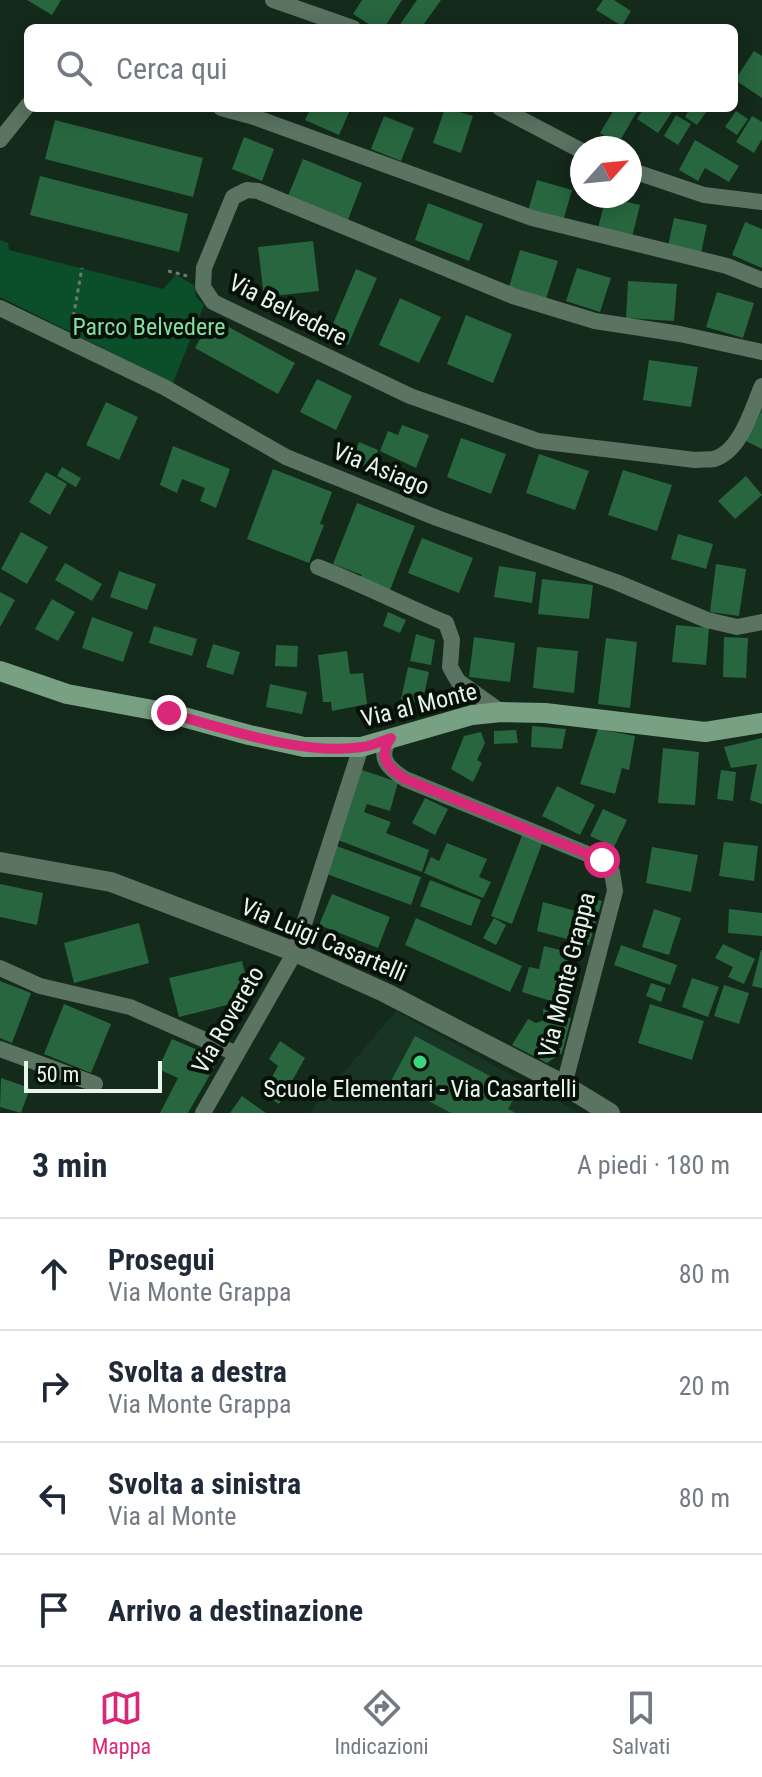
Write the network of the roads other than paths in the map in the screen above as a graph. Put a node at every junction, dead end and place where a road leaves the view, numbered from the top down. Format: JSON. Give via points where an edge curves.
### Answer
{"nodes":[{"id":1,"x":275,"y":0,"type":"edge"},
{"id":2,"x":342,"y":24,"type":"edge"},
{"id":3,"x":24,"y":110,"type":"edge"},
{"id":4,"x":236,"y":112,"type":"edge"},
{"id":5,"x":508,"y":112,"type":"edge"},
{"id":6,"x":0,"y":140,"type":"edge"},
{"id":7,"x":570,"y":145,"type":"edge"},
{"id":8,"x":642,"y":174,"type":"edge"},
{"id":9,"x":762,"y":202,"type":"edge"},
{"id":10,"x":762,"y":280,"type":"edge"},
{"id":11,"x":0,"y":308,"type":"edge"},
{"id":12,"x":762,"y":352,"type":"edge"},
{"id":13,"x":762,"y":386,"type":"edge"},
{"id":14,"x":318,"y":567,"type":"dead end"},
{"id":15,"x":762,"y":622,"type":"edge"},
{"id":16,"x":0,"y":671,"type":"edge"},
{"id":17,"x":501,"y":712,"type":"junction"},
{"id":18,"x":762,"y":723,"type":"edge"},
{"id":19,"x":391,"y":738,"type":"junction"},
{"id":20,"x":361,"y":747,"type":"junction"},
{"id":21,"x":0,"y":862,"type":"edge"},
{"id":22,"x":295,"y":952,"type":"junction"},
{"id":23,"x":0,"y":968,"type":"edge"},
{"id":24,"x":0,"y":1049,"type":"edge"},
{"id":25,"x":237,"y":1054,"type":"junction"},
{"id":26,"x":95,"y":1084,"type":"dead end"},
{"id":27,"x":564,"y":1085,"type":"junction"},
{"id":28,"x":203,"y":1113,"type":"edge"},
{"id":29,"x":610,"y":1113,"type":"edge"}],
"edges":[{"from":1,"to":2,"type":"street"},
{"from":3,"to":6,"type":"street"},
{"from":4,"to":10,"type":"street","via":[[532,218],[727,266]]},
{"from":5,"to":7,"type":"street"},
{"from":8,"to":9,"type":"street","via":[[704,195]]},
{"from":11,"to":15,"type":"street","name":"Via Asiago","via":[[164,387],[310,467],[707,620],[737,627]]},
{"from":12,"to":13,"type":"street","name":"Via Belvedere","via":[[595,321],[513,296],[258,191],[233,197],[204,268],[203,287],[213,302],[410,396],[538,441],[714,459],[737,440]]},
{"from":14,"to":17,"type":"street","via":[[446,623],[452,640],[450,667],[458,681]]},
{"from":16,"to":20,"type":"main road","name":"Via al Monte","via":[[67,694],[304,747]]},
{"from":17,"to":18,"type":"main road","name":"Via al Monte","via":[[705,732]]},
{"from":17,"to":19,"type":"main road","name":"Via al Monte"},
{"from":19,"to":20,"type":"main road","name":"Via al Monte"},
{"from":19,"to":27,"type":"street","name":"Via Monte Grappa","via":[[384,747],[388,768],[405,779],[602,860],[612,872],[615,891]]},
{"from":20,"to":22,"type":"street","name":"Via Rovereto"},
{"from":21,"to":22,"type":"street","name":"Via Luigi Casartelli","via":[[111,882]]},
{"from":22,"to":25,"type":"street","name":"Via Rovereto"},
{"from":22,"to":27,"type":"street","name":"Via Luigi Casartelli"},
{"from":23,"to":25,"type":"street","via":[[40,986],[130,1007]]},
{"from":24,"to":26,"type":"street"},
{"from":25,"to":28,"type":"street","name":"Via Rovereto"},
{"from":27,"to":29,"type":"street","name":"Via Luigi Casartelli"}]}
